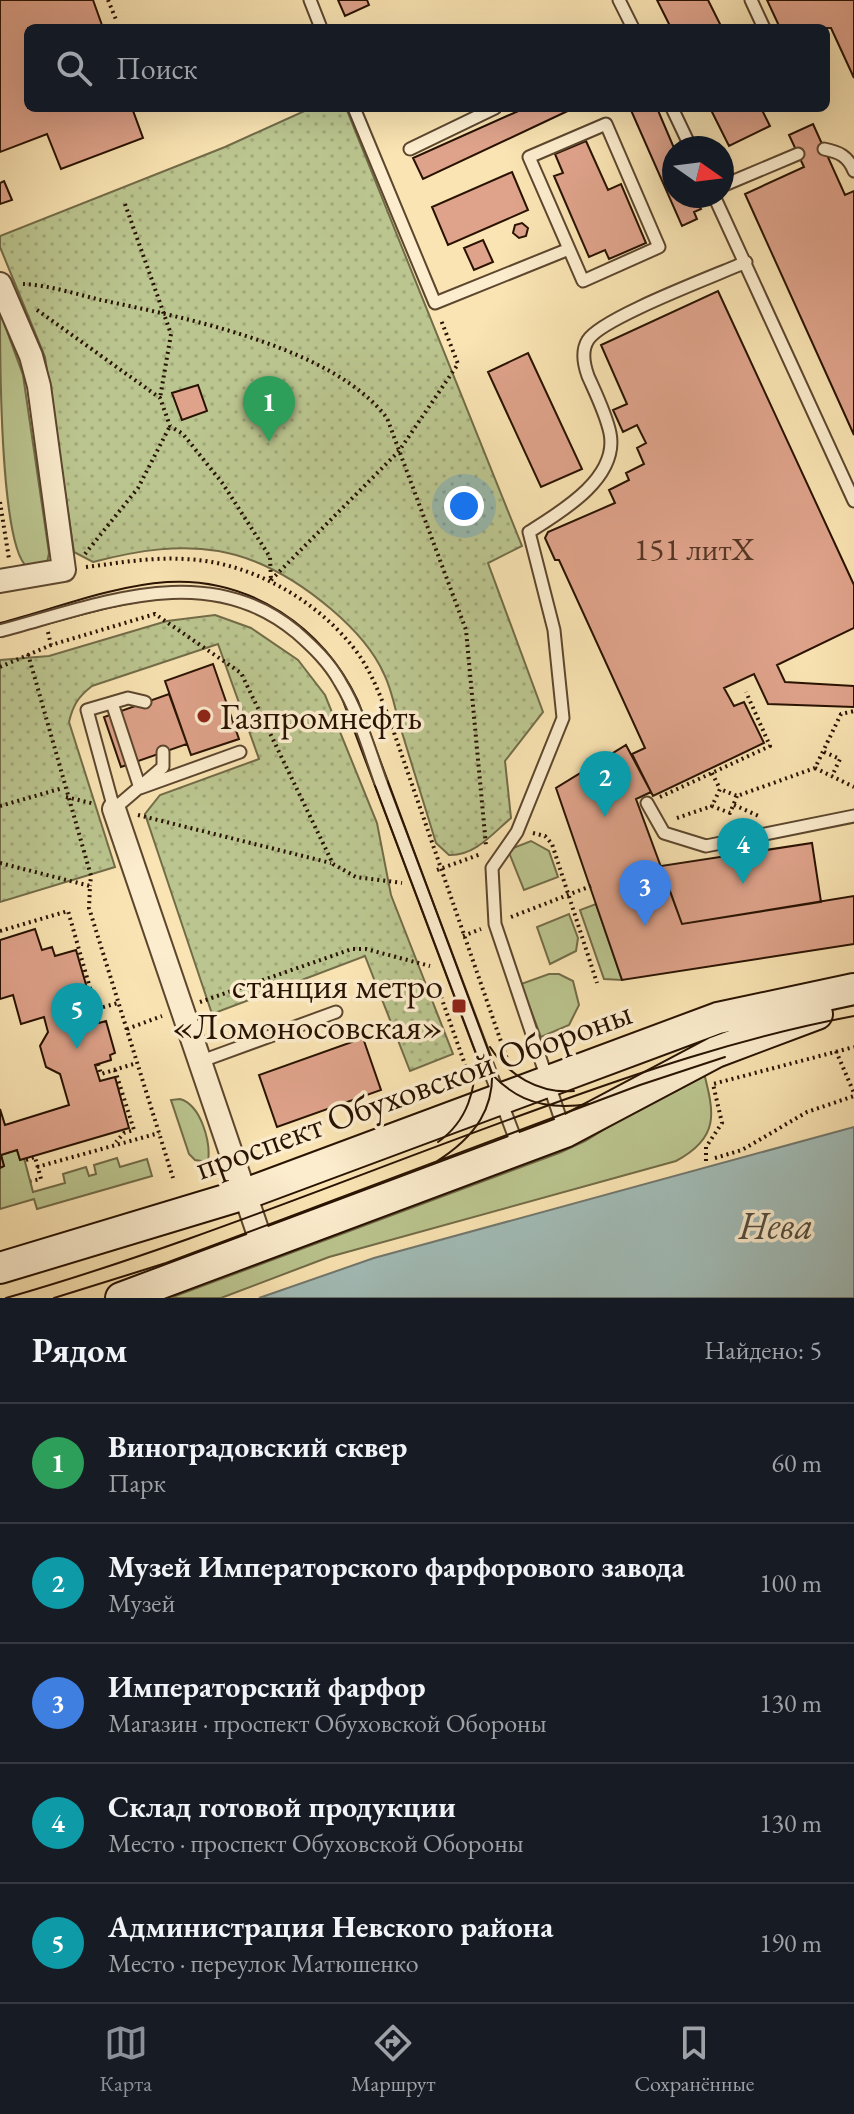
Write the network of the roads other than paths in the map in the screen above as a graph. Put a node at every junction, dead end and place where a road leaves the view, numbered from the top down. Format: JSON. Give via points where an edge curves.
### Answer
{"nodes":[{"id":1,"x":310,"y":0,"type":"edge"},
{"id":2,"x":619,"y":0,"type":"edge"},
{"id":3,"x":751,"y":0,"type":"edge"},
{"id":4,"x":319,"y":24,"type":"edge"},
{"id":5,"x":631,"y":24,"type":"edge"},
{"id":6,"x":762,"y":24,"type":"edge"},
{"id":7,"x":356,"y":112,"type":"edge"},
{"id":8,"x":487,"y":112,"type":"edge"},
{"id":9,"x":674,"y":112,"type":"edge"},
{"id":10,"x":685,"y":136,"type":"edge"},
{"id":11,"x":410,"y":149,"type":"dead end"},
{"id":12,"x":824,"y":149,"type":"dead end"},
{"id":13,"x":798,"y":154,"type":"dead end"},
{"id":14,"x":854,"y":171,"type":"edge"},
{"id":15,"x":734,"y":181,"type":"edge"},
{"id":16,"x":720,"y":208,"type":"edge"},
{"id":17,"x":569,"y":249,"type":"junction"},
{"id":18,"x":746,"y":262,"type":"junction"},
{"id":19,"x":0,"y":284,"type":"edge"},
{"id":20,"x":854,"y":501,"type":"edge"},
{"id":21,"x":6,"y":580,"type":"edge"},
{"id":22,"x":0,"y":631,"type":"edge"},
{"id":23,"x":145,"y":702,"type":"dead end"},
{"id":24,"x":112,"y":703,"type":"junction"},
{"id":25,"x":163,"y":752,"type":"dead end"},
{"id":26,"x":240,"y":752,"type":"dead end"},
{"id":27,"x":140,"y":788,"type":"junction"},
{"id":28,"x":647,"y":803,"type":"road end"},
{"id":29,"x":114,"y":809,"type":"junction"},
{"id":30,"x":854,"y":816,"type":"edge"},
{"id":31,"x":854,"y":989,"type":"edge"},
{"id":32,"x":854,"y":1005,"type":"edge"},
{"id":33,"x":336,"y":1012,"type":"dead end"},
{"id":34,"x":199,"y":1062,"type":"junction"},
{"id":35,"x":547,"y":1082,"type":"junction"},
{"id":36,"x":501,"y":1100,"type":"junction"},
{"id":37,"x":565,"y":1132,"type":"junction"},
{"id":38,"x":520,"y":1150,"type":"junction"},
{"id":39,"x":245,"y":1194,"type":"junction"},
{"id":40,"x":263,"y":1247,"type":"junction"},
{"id":41,"x":0,"y":1268,"type":"edge"},
{"id":42,"x":121,"y":1298,"type":"edge"}],
"edges":[{"from":1,"to":4,"type":"lane"},
{"from":2,"to":5,"type":"lane"},
{"from":3,"to":6,"type":"lane"},
{"from":7,"to":17,"type":"lane","via":[[435,303]]},
{"from":8,"to":11,"type":"lane"},
{"from":9,"to":10,"type":"lane"},
{"from":12,"to":14,"type":"lane","via":[[838,151]]},
{"from":13,"to":15,"type":"lane"},
{"from":16,"to":18,"type":"lane"},
{"from":17,"to":17,"type":"lane","via":[[529,157],[606,124],[659,247],[583,281]]},
{"from":18,"to":20,"type":"lane"},
{"from":18,"to":35,"type":"lane","via":[[610,322],[588,340],[585,368],[611,436],[609,457],[582,494],[529,532],[554,630],[563,718],[517,832],[492,868],[495,924]]},
{"from":19,"to":21,"type":"street","via":[[39,386],[64,570]]},
{"from":22,"to":36,"type":"lane","bridge":true,"via":[[166,590],[204,591],[256,606],[291,628],[329,665],[346,691]]},
{"from":23,"to":24,"type":"lane","via":[[128,698]]},
{"from":24,"to":27,"type":"lane"},
{"from":24,"to":29,"type":"lane","via":[[87,710]]},
{"from":25,"to":27,"type":"lane","via":[[163,767]]},
{"from":26,"to":27,"type":"lane"},
{"from":27,"to":29,"type":"lane"},
{"from":28,"to":30,"type":"lane","via":[[664,833],[706,846]]},
{"from":29,"to":34,"type":"street"},
{"from":31,"to":35,"type":"main road","name":"проспект Обуховской Обороны","via":[[718,1018]]},
{"from":32,"to":37,"type":"main road","via":[[754,1035]]},
{"from":33,"to":34,"type":"lane"},
{"from":34,"to":39,"type":"street"},
{"from":35,"to":36,"type":"main road","name":"проспект Обуховской Обороны"},
{"from":35,"to":37,"type":"lane"},
{"from":36,"to":38,"type":"lane"},
{"from":36,"to":39,"type":"main road","name":"проспект Обуховской Обороны"},
{"from":37,"to":38,"type":"main road"},
{"from":38,"to":40,"type":"main road"},
{"from":39,"to":40,"type":"street"},
{"from":39,"to":41,"type":"main road","name":"проспект Обуховской Обороны"},
{"from":40,"to":42,"type":"main road"}]}
